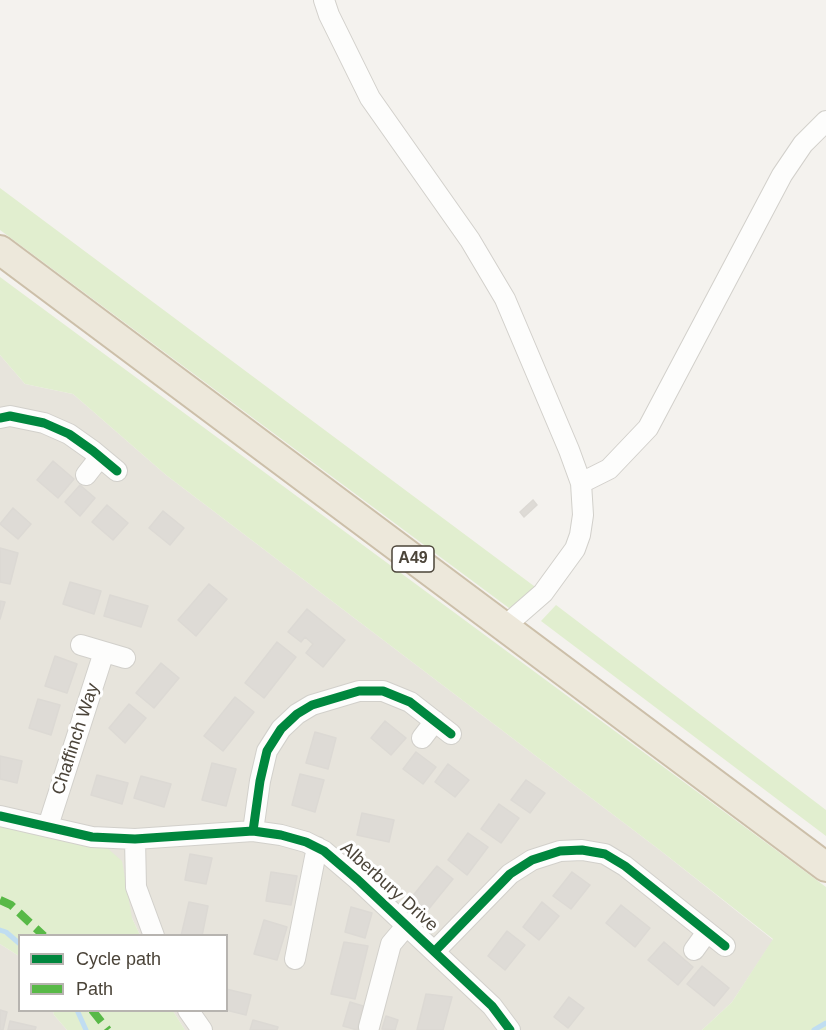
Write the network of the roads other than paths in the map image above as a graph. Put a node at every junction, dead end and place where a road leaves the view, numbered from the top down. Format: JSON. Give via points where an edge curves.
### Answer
{"nodes":[{"id":1,"x":324,"y":0,"type":"edge"},
{"id":2,"x":826,"y":121,"type":"edge"},
{"id":3,"x":0,"y":250,"type":"edge"},
{"id":4,"x":0,"y":418,"type":"edge"},
{"id":5,"x":100,"y":457,"type":"junction"},
{"id":6,"x":117,"y":471,"type":"dead end"},
{"id":7,"x":86,"y":475,"type":"dead end"},
{"id":8,"x":581,"y":483,"type":"junction"},
{"id":9,"x":504,"y":627,"type":"junction"},
{"id":10,"x":81,"y":645,"type":"dead end"},
{"id":11,"x":104,"y":652,"type":"junction"},
{"id":12,"x":125,"y":658,"type":"dead end"},
{"id":13,"x":435,"y":721,"type":"junction"},
{"id":14,"x":451,"y":734,"type":"dead end"},
{"id":15,"x":422,"y":738,"type":"dead end"},
{"id":16,"x":0,"y":816,"type":"edge"},
{"id":17,"x":48,"y":826,"type":"junction"},
{"id":18,"x":253,"y":831,"type":"junction"},
{"id":19,"x":135,"y":839,"type":"junction"},
{"id":20,"x":317,"y":847,"type":"junction"},
{"id":21,"x":826,"y":867,"type":"edge"},
{"id":22,"x":407,"y":925,"type":"junction"},
{"id":23,"x":707,"y":933,"type":"junction"},
{"id":24,"x":153,"y":934,"type":"edge"},
{"id":25,"x":725,"y":946,"type":"dead end"},
{"id":26,"x":694,"y":950,"type":"dead end"},
{"id":27,"x":435,"y":951,"type":"junction"},
{"id":28,"x":296,"y":959,"type":"dead end"},
{"id":29,"x":189,"y":1012,"type":"edge"},
{"id":30,"x":369,"y":1027,"type":"dead end"},
{"id":31,"x":202,"y":1030,"type":"edge"},
{"id":32,"x":510,"y":1030,"type":"edge"}],
"edges":[{"from":1,"to":8,"type":"street","via":[[370,98],[470,240],[505,299]]},
{"from":2,"to":8,"type":"street","via":[[803,144],[782,175],[648,428],[609,469]]},
{"from":3,"to":9,"type":"highway","number":"A49"},
{"from":4,"to":5,"type":"street","via":[[44,423],[69,434]]},
{"from":5,"to":6,"type":"street"},
{"from":5,"to":7,"type":"street"},
{"from":8,"to":9,"type":"street","via":[[583,515],[575,549],[543,593]]},
{"from":9,"to":21,"type":"highway","number":"A49"},
{"from":10,"to":11,"type":"street"},
{"from":11,"to":12,"type":"street"},
{"from":11,"to":17,"type":"street","name":"Chaffinch Way"},
{"from":13,"to":14,"type":"street"},
{"from":13,"to":15,"type":"street"},
{"from":13,"to":18,"type":"street","via":[[410,702],[383,691],[359,691],[312,705],[297,714],[267,751]]},
{"from":16,"to":17,"type":"street","name":"Alberbury Drive"},
{"from":17,"to":19,"type":"street","name":"Alberbury Drive","via":[[92,837]]},
{"from":18,"to":19,"type":"street","name":"Alberbury Drive"},
{"from":18,"to":20,"type":"street","name":"Alberbury Drive"},
{"from":19,"to":24,"type":"street","via":[[136,887]]},
{"from":20,"to":22,"type":"street","name":"Alberbury Drive","via":[[338,861]]},
{"from":20,"to":28,"type":"street"},
{"from":22,"to":27,"type":"street","name":"Alberbury Drive"},
{"from":22,"to":30,"type":"street","via":[[391,944]]},
{"from":23,"to":25,"type":"street"},
{"from":23,"to":26,"type":"street"},
{"from":23,"to":27,"type":"street","via":[[605,854],[560,851],[532,860],[510,874]]},
{"from":27,"to":32,"type":"street","name":"Alberbury Drive","via":[[492,1006]]},
{"from":29,"to":31,"type":"street"}]}
